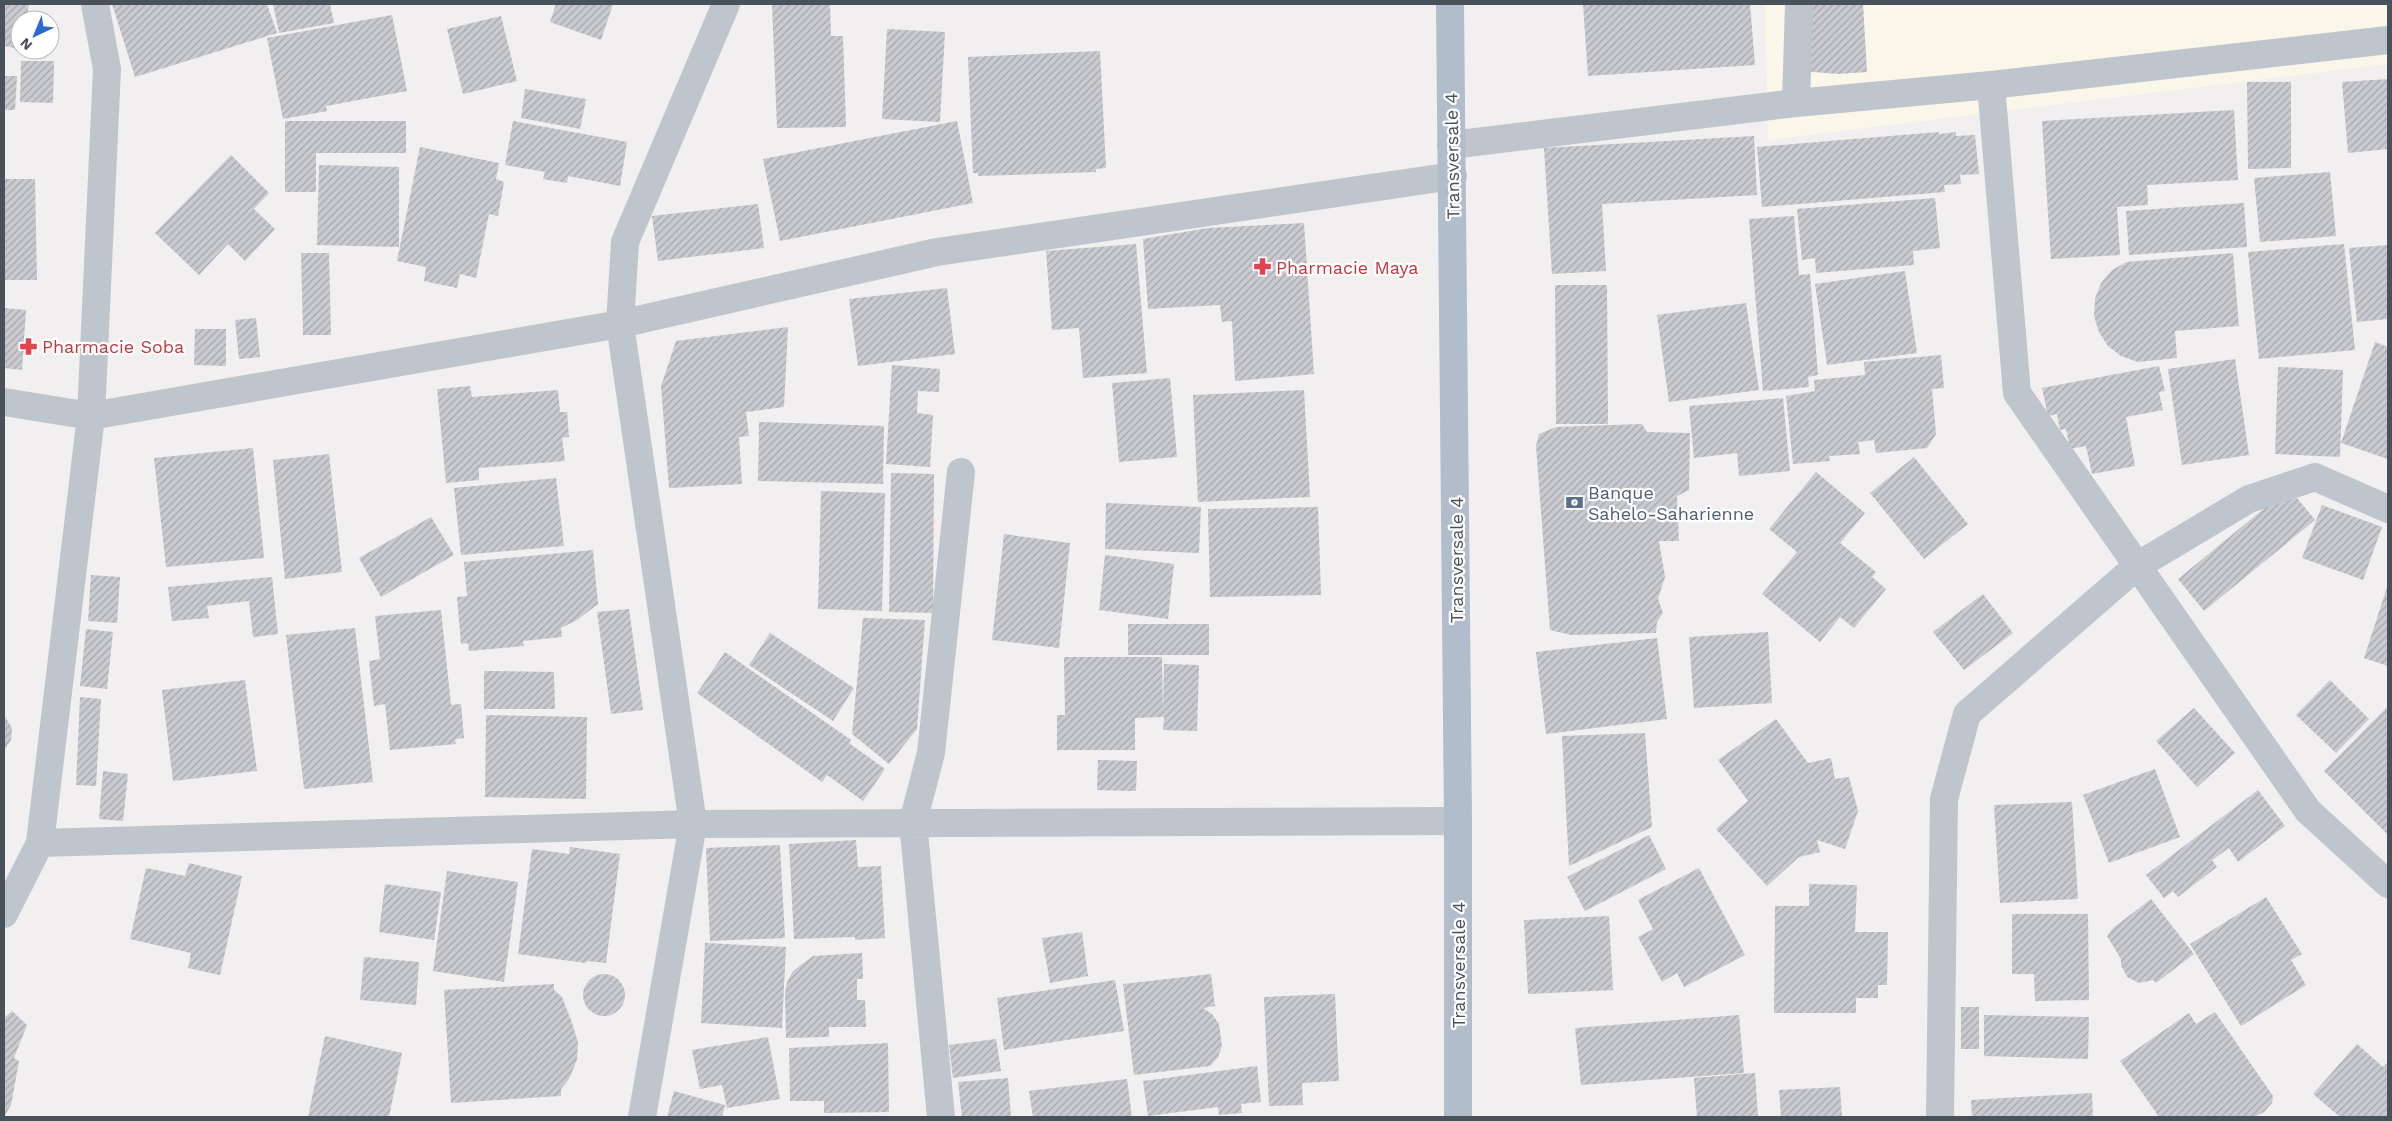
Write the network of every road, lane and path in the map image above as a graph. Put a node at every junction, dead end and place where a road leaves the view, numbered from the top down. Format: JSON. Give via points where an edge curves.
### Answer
{"nodes":[{"id":1,"x":95,"y":4,"type":"edge"},
{"id":2,"x":726,"y":4,"type":"edge"},
{"id":3,"x":1450,"y":4,"type":"edge"},
{"id":4,"x":1799,"y":4,"type":"edge"},
{"id":5,"x":2388,"y":40,"type":"edge"},
{"id":6,"x":1991,"y":85,"type":"junction"},
{"id":7,"x":1796,"y":103,"type":"junction"},
{"id":8,"x":1452,"y":145,"type":"junction"},
{"id":9,"x":1453,"y":176,"type":"junction"},
{"id":10,"x":620,"y":324,"type":"junction"},
{"id":11,"x":4,"y":402,"type":"edge"},
{"id":12,"x":91,"y":416,"type":"junction"},
{"id":13,"x":961,"y":472,"type":"dead end"},
{"id":14,"x":2388,"y":509,"type":"edge"},
{"id":15,"x":2137,"y":566,"type":"junction"},
{"id":16,"x":1458,"y":821,"type":"junction"},
{"id":17,"x":913,"y":822,"type":"junction"},
{"id":18,"x":693,"y":824,"type":"junction"},
{"id":19,"x":40,"y":842,"type":"junction"},
{"id":20,"x":2388,"y":884,"type":"edge"},
{"id":21,"x":4,"y":914,"type":"edge"},
{"id":22,"x":642,"y":1117,"type":"edge"},
{"id":23,"x":941,"y":1117,"type":"edge"},
{"id":24,"x":1458,"y":1117,"type":"edge"},
{"id":25,"x":1940,"y":1117,"type":"edge"}],
"edges":[{"from":1,"to":12,"type":"street","via":[[107,69]]},
{"from":2,"to":10,"type":"street","via":[[625,242]]},
{"from":3,"to":8,"type":"main road","name":"Transversale 4"},
{"from":4,"to":7,"type":"street"},
{"from":5,"to":6,"type":"street"},
{"from":6,"to":7,"type":"street"},
{"from":6,"to":15,"type":"street","via":[[2017,392]]},
{"from":7,"to":8,"type":"street"},
{"from":8,"to":9,"type":"main road","name":"Transversale 4"},
{"from":9,"to":10,"type":"street","via":[[937,252]]},
{"from":9,"to":16,"type":"main road","name":"Transversale 4"},
{"from":10,"to":12,"type":"street"},
{"from":10,"to":18,"type":"street"},
{"from":11,"to":12,"type":"street"},
{"from":12,"to":19,"type":"street"},
{"from":13,"to":17,"type":"street","via":[[931,753]]},
{"from":14,"to":15,"type":"street","via":[[2315,477],[2249,499]]},
{"from":15,"to":20,"type":"street","via":[[2308,811]]},
{"from":15,"to":25,"type":"street","via":[[1967,714],[1944,799]]},
{"from":16,"to":17,"type":"street"},
{"from":16,"to":24,"type":"main road","name":"Transversale 4"},
{"from":17,"to":18,"type":"street"},
{"from":17,"to":23,"type":"street"},
{"from":18,"to":19,"type":"street"},
{"from":18,"to":22,"type":"street"},
{"from":19,"to":21,"type":"street"}]}
